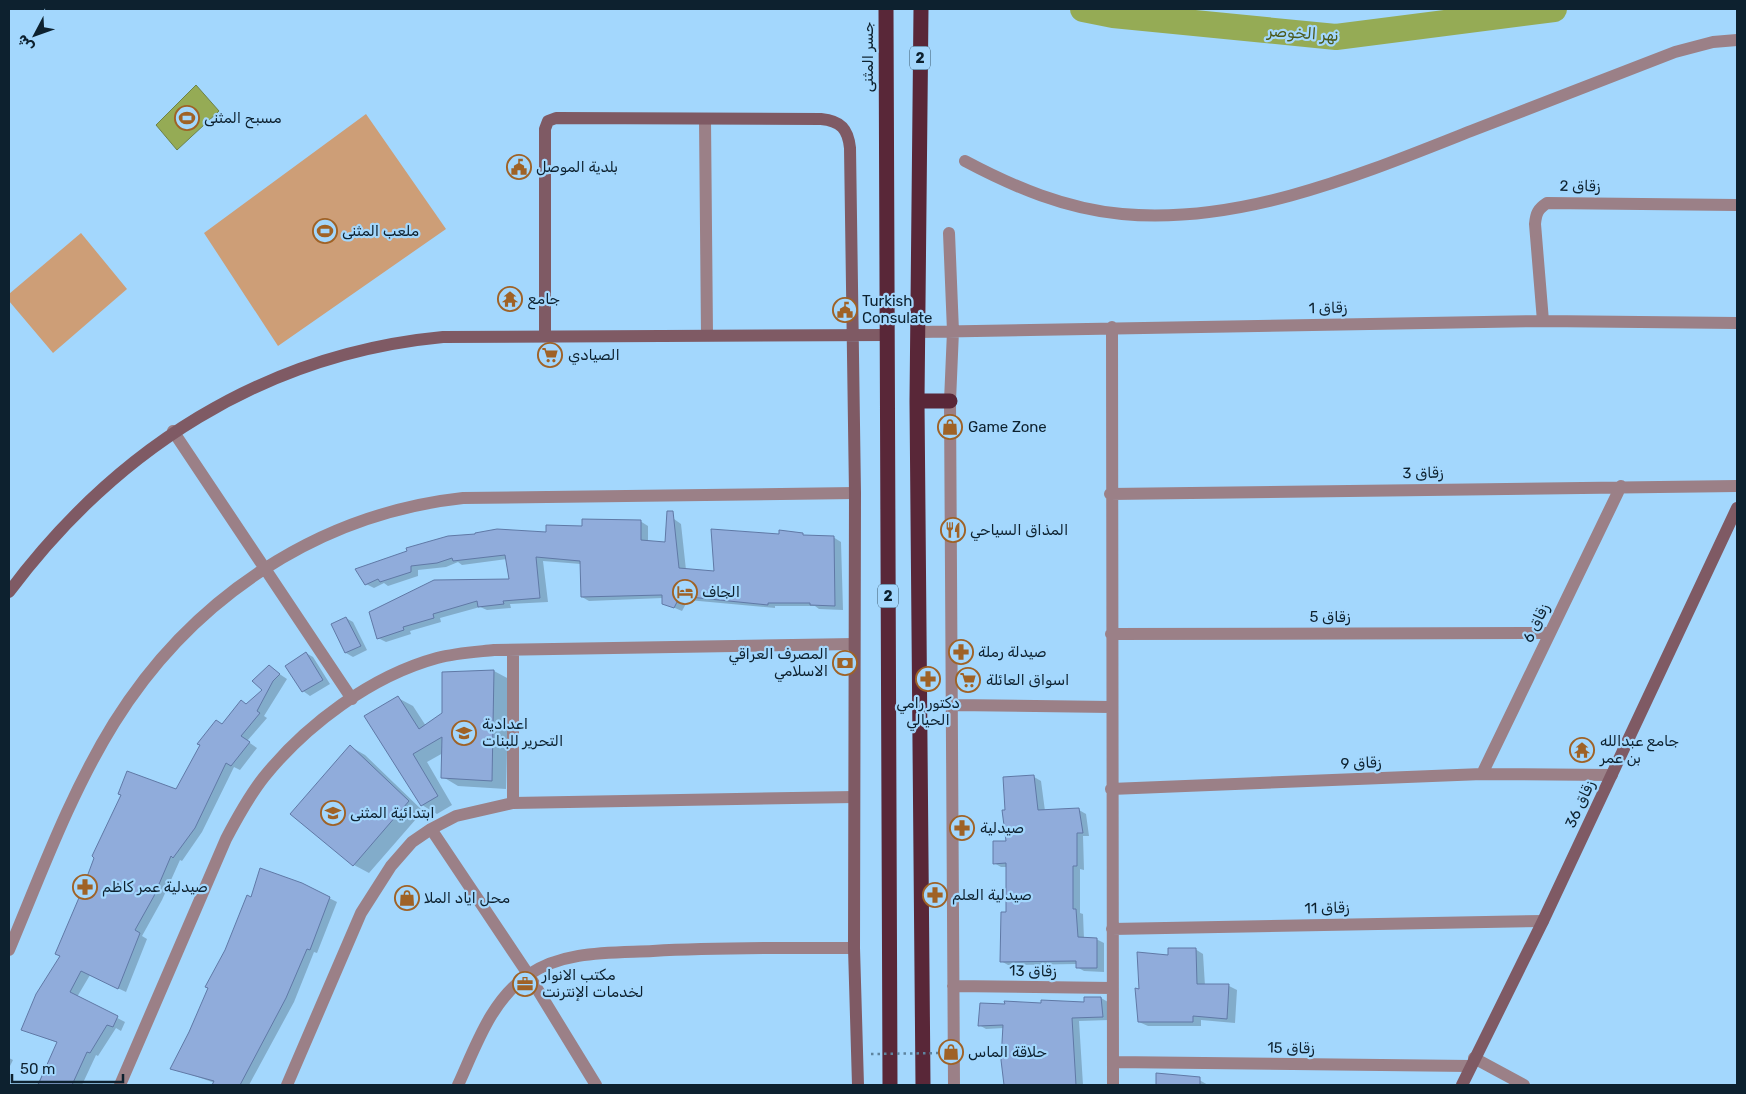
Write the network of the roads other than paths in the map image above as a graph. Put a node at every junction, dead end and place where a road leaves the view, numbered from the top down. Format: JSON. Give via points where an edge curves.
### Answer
{"nodes":[{"id":1,"x":886,"y":9,"type":"edge"},
{"id":2,"x":921,"y":9,"type":"edge"},
{"id":3,"x":1737,"y":40,"type":"edge"},
{"id":4,"x":705,"y":120,"type":"junction"},
{"id":5,"x":966,"y":161,"type":"dead end"},
{"id":6,"x":1737,"y":205,"type":"edge"},
{"id":7,"x":949,"y":232,"type":"dead end"},
{"id":8,"x":1543,"y":321,"type":"junction"},
{"id":9,"x":1737,"y":323,"type":"edge"},
{"id":10,"x":1112,"y":327,"type":"junction"},
{"id":11,"x":953,"y":331,"type":"junction"},
{"id":12,"x":919,"y":332,"type":"junction"},
{"id":13,"x":545,"y":335,"type":"junction"},
{"id":14,"x":707,"y":335,"type":"junction"},
{"id":15,"x":854,"y":335,"type":"junction"},
{"id":16,"x":886,"y":335,"type":"junction"},
{"id":17,"x":917,"y":401,"type":"junction"},
{"id":18,"x":950,"y":401,"type":"junction"},
{"id":19,"x":173,"y":431,"type":"junction"},
{"id":20,"x":1621,"y":486,"type":"junction"},
{"id":21,"x":1737,"y":486,"type":"edge"},
{"id":22,"x":855,"y":493,"type":"junction"},
{"id":23,"x":1110,"y":494,"type":"junction"},
{"id":24,"x":1737,"y":508,"type":"edge"},
{"id":25,"x":263,"y":568,"type":"junction"},
{"id":26,"x":9,"y":592,"type":"edge"},
{"id":27,"x":1549,"y":633,"type":"junction"},
{"id":28,"x":1111,"y":634,"type":"junction"},
{"id":29,"x":854,"y":644,"type":"junction"},
{"id":30,"x":513,"y":650,"type":"junction"},
{"id":31,"x":352,"y":699,"type":"junction"},
{"id":32,"x":953,"y":705,"type":"junction"},
{"id":33,"x":1111,"y":707,"type":"junction"},
{"id":34,"x":1482,"y":774,"type":"junction"},
{"id":35,"x":1612,"y":775,"type":"junction"},
{"id":36,"x":1111,"y":789,"type":"junction"},
{"id":37,"x":854,"y":797,"type":"junction"},
{"id":38,"x":513,"y":803,"type":"junction"},
{"id":39,"x":431,"y":829,"type":"junction"},
{"id":40,"x":1543,"y":920,"type":"junction"},
{"id":41,"x":1112,"y":929,"type":"junction"},
{"id":42,"x":854,"y":948,"type":"junction"},
{"id":43,"x":9,"y":950,"type":"edge"},
{"id":44,"x":528,"y":974,"type":"junction"},
{"id":45,"x":953,"y":986,"type":"junction"},
{"id":46,"x":1112,"y":988,"type":"junction"},
{"id":47,"x":1112,"y":1062,"type":"junction"},
{"id":48,"x":1472,"y":1062,"type":"junction"},
{"id":49,"x":120,"y":1085,"type":"edge"},
{"id":50,"x":287,"y":1085,"type":"edge"},
{"id":51,"x":458,"y":1085,"type":"edge"},
{"id":52,"x":596,"y":1085,"type":"edge"},
{"id":53,"x":858,"y":1085,"type":"edge"},
{"id":54,"x":890,"y":1085,"type":"edge"},
{"id":55,"x":923,"y":1085,"type":"edge"},
{"id":56,"x":954,"y":1085,"type":"edge"},
{"id":57,"x":1113,"y":1085,"type":"edge"},
{"id":58,"x":1462,"y":1085,"type":"edge"},
{"id":59,"x":1524,"y":1085,"type":"edge"}],
"edges":[{"from":1,"to":16,"type":"highway","name":"جسر المثنى","number":"2"},
{"from":2,"to":12,"type":"highway","number":"2"},
{"from":3,"to":5,"type":"street","via":[[1713,42],[1675,52],[1348,179],[1261,202],[1197,213],[1148,216],[1095,210],[1020,188]]},
{"from":4,"to":13,"type":"street","via":[[556,118],[548,121],[544,130]]},
{"from":4,"to":14,"type":"street"},
{"from":4,"to":15,"type":"street","via":[[821,119],[834,120],[843,126],[850,148]]},
{"from":6,"to":8,"type":"street","name":"زقاق 2","via":[[1547,203],[1540,208],[1535,224]]},
{"from":7,"to":11,"type":"street"},
{"from":8,"to":9,"type":"street","name":"زقاق 1"},
{"from":8,"to":10,"type":"street","name":"زقاق 1"},
{"from":10,"to":11,"type":"street","name":"زقاق 1"},
{"from":10,"to":23,"type":"street"},
{"from":11,"to":12,"type":"street","name":"زقاق 1"},
{"from":11,"to":18,"type":"street"},
{"from":12,"to":17,"type":"highway","number":"2"},
{"from":13,"to":14,"type":"street"},
{"from":13,"to":19,"type":"street","via":[[398,341],[342,355],[291,372],[230,399]]},
{"from":14,"to":15,"type":"street"},
{"from":15,"to":16,"type":"street"},
{"from":15,"to":22,"type":"street"},
{"from":16,"to":54,"type":"highway","number":"2"},
{"from":17,"to":18,"type":"highway"},
{"from":17,"to":55,"type":"highway","number":"2"},
{"from":18,"to":32,"type":"street"},
{"from":19,"to":25,"type":"street"},
{"from":19,"to":26,"type":"street","via":[[79,511]]},
{"from":20,"to":21,"type":"street","name":"زقاق 3"},
{"from":20,"to":23,"type":"street","name":"زقاق 3"},
{"from":20,"to":27,"type":"street","name":"زقاق 6"},
{"from":22,"to":25,"type":"street","via":[[432,501],[355,522],[308,542]]},
{"from":22,"to":29,"type":"street"},
{"from":23,"to":28,"type":"street"},
{"from":24,"to":35,"type":"street","name":"زقاق 36"},
{"from":25,"to":31,"type":"street"},
{"from":25,"to":43,"type":"street","via":[[220,600],[182,636],[114,722],[67,814]]},
{"from":27,"to":28,"type":"street","name":"زقاق 5"},
{"from":27,"to":34,"type":"street","name":"زقاق 6"},
{"from":28,"to":33,"type":"street"},
{"from":29,"to":30,"type":"street"},
{"from":29,"to":37,"type":"street"},
{"from":30,"to":31,"type":"street","via":[[437,658],[390,677]]},
{"from":30,"to":38,"type":"street"},
{"from":31,"to":49,"type":"street","via":[[287,751],[263,778],[244,807],[226,839]]},
{"from":32,"to":33,"type":"street"},
{"from":32,"to":45,"type":"street"},
{"from":33,"to":36,"type":"street"},
{"from":34,"to":35,"type":"street","name":"زقاق 9"},
{"from":34,"to":36,"type":"street","name":"زقاق 9"},
{"from":35,"to":40,"type":"street","name":"زقاق 36"},
{"from":36,"to":41,"type":"street"},
{"from":37,"to":38,"type":"street"},
{"from":37,"to":42,"type":"street"},
{"from":38,"to":39,"type":"street","via":[[456,816]]},
{"from":39,"to":44,"type":"street"},
{"from":39,"to":50,"type":"street","via":[[412,842],[391,866],[361,912]]},
{"from":40,"to":41,"type":"street","name":"زقاق 11"},
{"from":40,"to":48,"type":"street","name":"زقاق 36"},
{"from":41,"to":46,"type":"street"},
{"from":42,"to":44,"type":"street","via":[[685,949],[590,954],[567,958]]},
{"from":42,"to":53,"type":"street"},
{"from":44,"to":51,"type":"street","via":[[487,1021]]},
{"from":44,"to":52,"type":"street"},
{"from":45,"to":46,"type":"street","name":"زقاق 13"},
{"from":45,"to":56,"type":"street"},
{"from":46,"to":47,"type":"street"},
{"from":47,"to":48,"type":"street","name":"زقاق 15"},
{"from":47,"to":57,"type":"street"},
{"from":48,"to":58,"type":"street","name":"زقاق 36"},
{"from":48,"to":59,"type":"street"}]}
